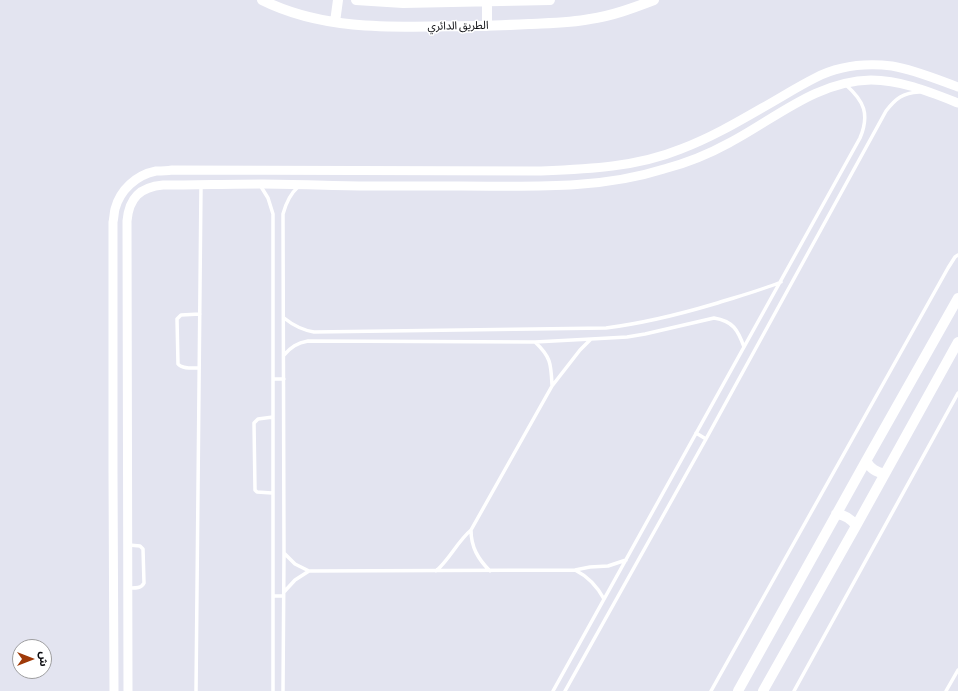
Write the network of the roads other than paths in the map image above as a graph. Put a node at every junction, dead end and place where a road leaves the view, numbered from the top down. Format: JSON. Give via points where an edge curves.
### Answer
{"nodes":[{"id":1,"x":262,"y":0,"type":"edge"},
{"id":2,"x":338,"y":0,"type":"edge"},
{"id":3,"x":356,"y":0,"type":"edge"},
{"id":4,"x":550,"y":0,"type":"edge"},
{"id":5,"x":654,"y":0,"type":"edge"},
{"id":6,"x":487,"y":2,"type":"junction"},
{"id":7,"x":335,"y":22,"type":"junction"},
{"id":8,"x":487,"y":26,"type":"junction"},
{"id":9,"x":844,"y":83,"type":"junction"},
{"id":10,"x":958,"y":87,"type":"edge"},
{"id":11,"x":926,"y":91,"type":"junction"},
{"id":12,"x":788,"y":93,"type":"junction"},
{"id":13,"x":958,"y":102,"type":"edge"},
{"id":14,"x":794,"y":104,"type":"junction"},
{"id":15,"x":201,"y":170,"type":"junction"},
{"id":16,"x":368,"y":171,"type":"junction"},
{"id":17,"x":259,"y":184,"type":"junction"},
{"id":18,"x":301,"y":184,"type":"junction"},
{"id":19,"x":201,"y":185,"type":"junction"},
{"id":20,"x":368,"y":186,"type":"junction"},
{"id":21,"x":958,"y":255,"type":"edge"},
{"id":22,"x":781,"y":282,"type":"junction"},
{"id":23,"x":958,"y":298,"type":"edge"},
{"id":24,"x":200,"y":314,"type":"junction"},
{"id":25,"x":284,"y":318,"type":"junction"},
{"id":26,"x":590,"y":339,"type":"junction"},
{"id":27,"x":535,"y":342,"type":"junction"},
{"id":28,"x":958,"y":342,"type":"edge"},
{"id":29,"x":744,"y":347,"type":"junction"},
{"id":30,"x":284,"y":355,"type":"junction"},
{"id":31,"x":199,"y":368,"type":"junction"},
{"id":32,"x":273,"y":379,"type":"junction"},
{"id":33,"x":284,"y":379,"type":"junction"},
{"id":34,"x":552,"y":386,"type":"junction"},
{"id":35,"x":958,"y":393,"type":"edge"},
{"id":36,"x":273,"y":417,"type":"junction"},
{"id":37,"x":696,"y":433,"type":"junction"},
{"id":38,"x":706,"y":439,"type":"junction"},
{"id":39,"x":866,"y":461,"type":"junction"},
{"id":40,"x":112,"y":473,"type":"junction"},
{"id":41,"x":127,"y":473,"type":"junction"},
{"id":42,"x":885,"y":474,"type":"junction"},
{"id":43,"x":272,"y":493,"type":"junction"},
{"id":44,"x":836,"y":514,"type":"junction"},
{"id":45,"x":856,"y":526,"type":"junction"},
{"id":46,"x":471,"y":530,"type":"junction"},
{"id":47,"x":127,"y":545,"type":"junction"},
{"id":48,"x":284,"y":553,"type":"junction"},
{"id":49,"x":626,"y":560,"type":"junction"},
{"id":50,"x":575,"y":570,"type":"junction"},
{"id":51,"x":309,"y":571,"type":"junction"},
{"id":52,"x":436,"y":571,"type":"junction"},
{"id":53,"x":490,"y":571,"type":"junction"},
{"id":54,"x":127,"y":588,"type":"junction"},
{"id":55,"x":283,"y":594,"type":"junction"},
{"id":56,"x":273,"y":596,"type":"junction"},
{"id":57,"x":604,"y":599,"type":"junction"},
{"id":58,"x":113,"y":651,"type":"junction"},
{"id":59,"x":127,"y":651,"type":"junction"},
{"id":60,"x":958,"y":670,"type":"edge"},
{"id":61,"x":114,"y":691,"type":"edge"},
{"id":62,"x":128,"y":691,"type":"edge"},
{"id":63,"x":196,"y":691,"type":"edge"},
{"id":64,"x":273,"y":691,"type":"edge"},
{"id":65,"x":282,"y":691,"type":"edge"},
{"id":66,"x":553,"y":691,"type":"edge"},
{"id":67,"x":565,"y":691,"type":"edge"},
{"id":68,"x":711,"y":691,"type":"edge"},
{"id":69,"x":738,"y":691,"type":"edge"},
{"id":70,"x":763,"y":691,"type":"edge"},
{"id":71,"x":794,"y":691,"type":"edge"},
{"id":72,"x":946,"y":691,"type":"edge"}],
"edges":[{"from":1,"to":7,"type":"main road","name":"الطريق الدائري","via":[[305,16]]},
{"from":2,"to":7,"type":"main road"},
{"from":3,"to":6,"type":"main road","via":[[403,3]]},
{"from":4,"to":6,"type":"main road"},
{"from":5,"to":8,"type":"main road","name":"الطريق الدائري","via":[[590,19]]},
{"from":6,"to":8,"type":"main road"},
{"from":7,"to":8,"type":"main road","name":"الطريق الدائري","via":[[381,26]]},
{"from":9,"to":11,"type":"street","via":[[884,81]]},
{"from":9,"to":14,"type":"street","via":[[821,90]]},
{"from":9,"to":22,"type":"lane","via":[[862,104],[865,127]]},
{"from":10,"to":12,"type":"street","via":[[903,68],[865,65],[827,73]]},
{"from":11,"to":13,"type":"street"},
{"from":11,"to":38,"type":"lane","via":[[901,96],[886,111]]},
{"from":12,"to":14,"type":"street"},
{"from":12,"to":16,"type":"street","via":[[702,140],[674,152],[633,163],[542,171]]},
{"from":14,"to":20,"type":"street","via":[[730,143],[688,162],[618,181],[536,186]]},
{"from":15,"to":16,"type":"street"},
{"from":15,"to":19,"type":"street"},
{"from":15,"to":40,"type":"street","via":[[144,175],[125,188],[114,210]]},
{"from":16,"to":20,"type":"street"},
{"from":17,"to":18,"type":"street"},
{"from":17,"to":19,"type":"street"},
{"from":17,"to":32,"type":"lane","via":[[268,198],[273,214]]},
{"from":18,"to":20,"type":"street"},
{"from":18,"to":25,"type":"lane","via":[[289,197],[283,214]]},
{"from":19,"to":24,"type":"lane"},
{"from":19,"to":41,"type":"street","via":[[154,186],[145,189],[131,202],[128,211]]},
{"from":21,"to":68,"type":"lane","via":[[948,268]]},
{"from":22,"to":25,"type":"lane","via":[[679,314],[643,323],[606,328],[314,332],[293,326]]},
{"from":22,"to":29,"type":"lane"},
{"from":23,"to":39,"type":"main road"},
{"from":24,"to":31,"type":"lane"},
{"from":24,"to":31,"type":"lane","via":[[181,315],[177,319],[178,364],[180,367]]},
{"from":25,"to":30,"type":"lane"},
{"from":26,"to":27,"type":"lane"},
{"from":26,"to":29,"type":"lane","via":[[645,334],[714,318],[722,319],[736,328]]},
{"from":26,"to":34,"type":"lane"},
{"from":27,"to":30,"type":"lane","via":[[308,341],[295,345]]},
{"from":27,"to":34,"type":"lane","via":[[547,355],[551,364]]},
{"from":28,"to":42,"type":"main road"},
{"from":29,"to":37,"type":"lane"},
{"from":30,"to":33,"type":"lane"},
{"from":31,"to":63,"type":"lane"},
{"from":32,"to":33,"type":"lane"},
{"from":32,"to":36,"type":"lane"},
{"from":33,"to":48,"type":"lane"},
{"from":34,"to":46,"type":"lane"},
{"from":35,"to":71,"type":"lane"},
{"from":36,"to":43,"type":"lane"},
{"from":36,"to":43,"type":"lane","via":[[258,419],[254,423],[255,490]]},
{"from":37,"to":38,"type":"lane"},
{"from":37,"to":49,"type":"lane"},
{"from":38,"to":67,"type":"lane"},
{"from":39,"to":42,"type":"main road","via":[[873,470]]},
{"from":39,"to":44,"type":"main road"},
{"from":40,"to":41,"type":"street"},
{"from":40,"to":58,"type":"street"},
{"from":41,"to":47,"type":"street"},
{"from":42,"to":45,"type":"main road"},
{"from":43,"to":56,"type":"lane"},
{"from":44,"to":45,"type":"main road","via":[[848,517]]},
{"from":44,"to":69,"type":"main road"},
{"from":45,"to":70,"type":"main road"},
{"from":46,"to":52,"type":"lane"},
{"from":46,"to":53,"type":"lane","via":[[476,553]]},
{"from":47,"to":54,"type":"street"},
{"from":47,"to":54,"type":"lane","via":[[143,548],[144,583],[137,588]]},
{"from":48,"to":51,"type":"lane","via":[[295,564]]},
{"from":48,"to":55,"type":"lane"},
{"from":49,"to":50,"type":"lane","via":[[608,566]]},
{"from":49,"to":57,"type":"lane"},
{"from":50,"to":53,"type":"lane"},
{"from":50,"to":57,"type":"lane","via":[[589,578]]},
{"from":51,"to":52,"type":"lane"},
{"from":51,"to":55,"type":"lane","via":[[295,580]]},
{"from":52,"to":53,"type":"lane"},
{"from":54,"to":59,"type":"street"},
{"from":55,"to":56,"type":"lane"},
{"from":55,"to":65,"type":"lane"},
{"from":56,"to":64,"type":"lane"},
{"from":57,"to":66,"type":"lane"},
{"from":58,"to":59,"type":"street"},
{"from":58,"to":61,"type":"street"},
{"from":59,"to":62,"type":"street"},
{"from":60,"to":72,"type":"lane"}]}
